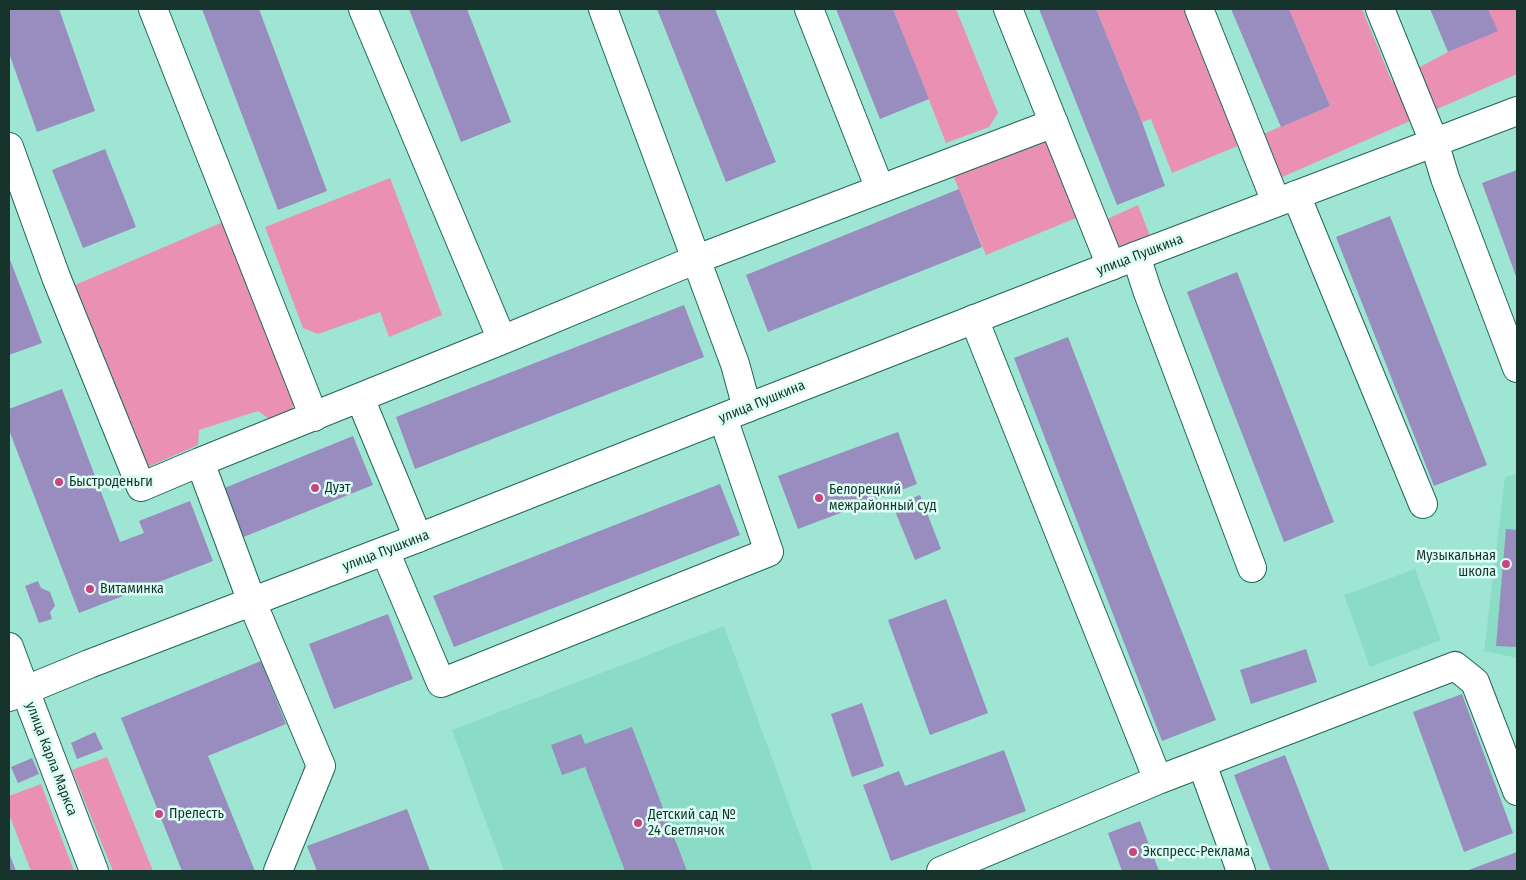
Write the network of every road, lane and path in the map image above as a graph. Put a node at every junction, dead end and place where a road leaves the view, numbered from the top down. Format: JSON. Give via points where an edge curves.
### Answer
{"nodes":[{"id":1,"x":153,"y":9,"type":"edge"},
{"id":2,"x":363,"y":9,"type":"edge"},
{"id":3,"x":603,"y":9,"type":"edge"},
{"id":4,"x":809,"y":9,"type":"edge"},
{"id":5,"x":1008,"y":9,"type":"edge"},
{"id":6,"x":1199,"y":9,"type":"edge"},
{"id":7,"x":1380,"y":9,"type":"edge"},
{"id":8,"x":1517,"y":111,"type":"edge"},
{"id":9,"x":1054,"y":123,"type":"junction"},
{"id":10,"x":1434,"y":142,"type":"junction"},
{"id":11,"x":9,"y":147,"type":"edge"},
{"id":12,"x":880,"y":189,"type":"junction"},
{"id":13,"x":1286,"y":199,"type":"junction"},
{"id":14,"x":1136,"y":256,"type":"junction"},
{"id":15,"x":697,"y":259,"type":"junction"},
{"id":16,"x":1111,"y":266,"type":"junction"},
{"id":17,"x":974,"y":319,"type":"junction"},
{"id":18,"x":502,"y":340,"type":"junction"},
{"id":19,"x":1517,"y":368,"type":"edge"},
{"id":20,"x":360,"y":398,"type":"junction"},
{"id":21,"x":735,"y":413,"type":"junction"},
{"id":22,"x":314,"y":417,"type":"junction"},
{"id":23,"x":200,"y":462,"type":"junction"},
{"id":24,"x":1423,"y":504,"type":"dead end"},
{"id":25,"x":418,"y":538,"type":"junction"},
{"id":26,"x":386,"y":551,"type":"junction"},
{"id":27,"x":1252,"y":568,"type":"dead end"},
{"id":28,"x":252,"y":602,"type":"junction"},
{"id":29,"x":9,"y":647,"type":"edge"},
{"id":30,"x":17,"y":694,"type":"edge"},
{"id":31,"x":1202,"y":764,"type":"junction"},
{"id":32,"x":1158,"y":780,"type":"junction"},
{"id":33,"x":1517,"y":791,"type":"edge"},
{"id":34,"x":94,"y":871,"type":"edge"},
{"id":35,"x":278,"y":871,"type":"edge"},
{"id":36,"x":942,"y":871,"type":"edge"},
{"id":37,"x":1241,"y":871,"type":"edge"}],
"edges":[{"from":1,"to":22,"type":"main road"},
{"from":2,"to":18,"type":"main road"},
{"from":3,"to":15,"type":"main road"},
{"from":4,"to":12,"type":"main road"},
{"from":5,"to":9,"type":"main road"},
{"from":6,"to":13,"type":"main road"},
{"from":7,"to":10,"type":"main road"},
{"from":8,"to":10,"type":"main road","name":"улица Пушкина"},
{"from":9,"to":12,"type":"main road"},
{"from":9,"to":16,"type":"main road"},
{"from":10,"to":13,"type":"main road","name":"улица Пушкина"},
{"from":10,"to":19,"type":"main road"},
{"from":11,"to":23,"type":"main road","via":[[56,277],[141,487]]},
{"from":12,"to":15,"type":"main road"},
{"from":13,"to":14,"type":"main road","name":"улица Пушкина"},
{"from":13,"to":24,"type":"main road"},
{"from":14,"to":16,"type":"main road","name":"улица Пушкина"},
{"from":14,"to":27,"type":"main road"},
{"from":15,"to":18,"type":"main road"},
{"from":15,"to":21,"type":"main road","via":[[735,364]]},
{"from":16,"to":17,"type":"main road","name":"улица Пушкина"},
{"from":17,"to":21,"type":"main road","name":"улица Пушкина"},
{"from":17,"to":32,"type":"main road"},
{"from":18,"to":20,"type":"main road"},
{"from":20,"to":22,"type":"main road"},
{"from":20,"to":25,"type":"main road"},
{"from":21,"to":25,"type":"main road","name":"улица Пушкина"},
{"from":21,"to":26,"type":"main road","via":[[770,552],[459,676],[441,683]]},
{"from":22,"to":23,"type":"main road"},
{"from":23,"to":28,"type":"main road"},
{"from":25,"to":26,"type":"main road","name":"улица Пушкина"},
{"from":26,"to":28,"type":"main road","name":"улица Пушкина"},
{"from":28,"to":30,"type":"main road","name":"улица Пушкина"},
{"from":28,"to":35,"type":"main road","via":[[321,766]]},
{"from":29,"to":30,"type":"main road","name":"улица Карла Маркса"},
{"from":30,"to":34,"type":"main road","name":"улица Карла Маркса"},
{"from":31,"to":32,"type":"main road"},
{"from":31,"to":33,"type":"main road","via":[[1455,666],[1475,682]]},
{"from":31,"to":37,"type":"main road"},
{"from":32,"to":36,"type":"main road"}]}
